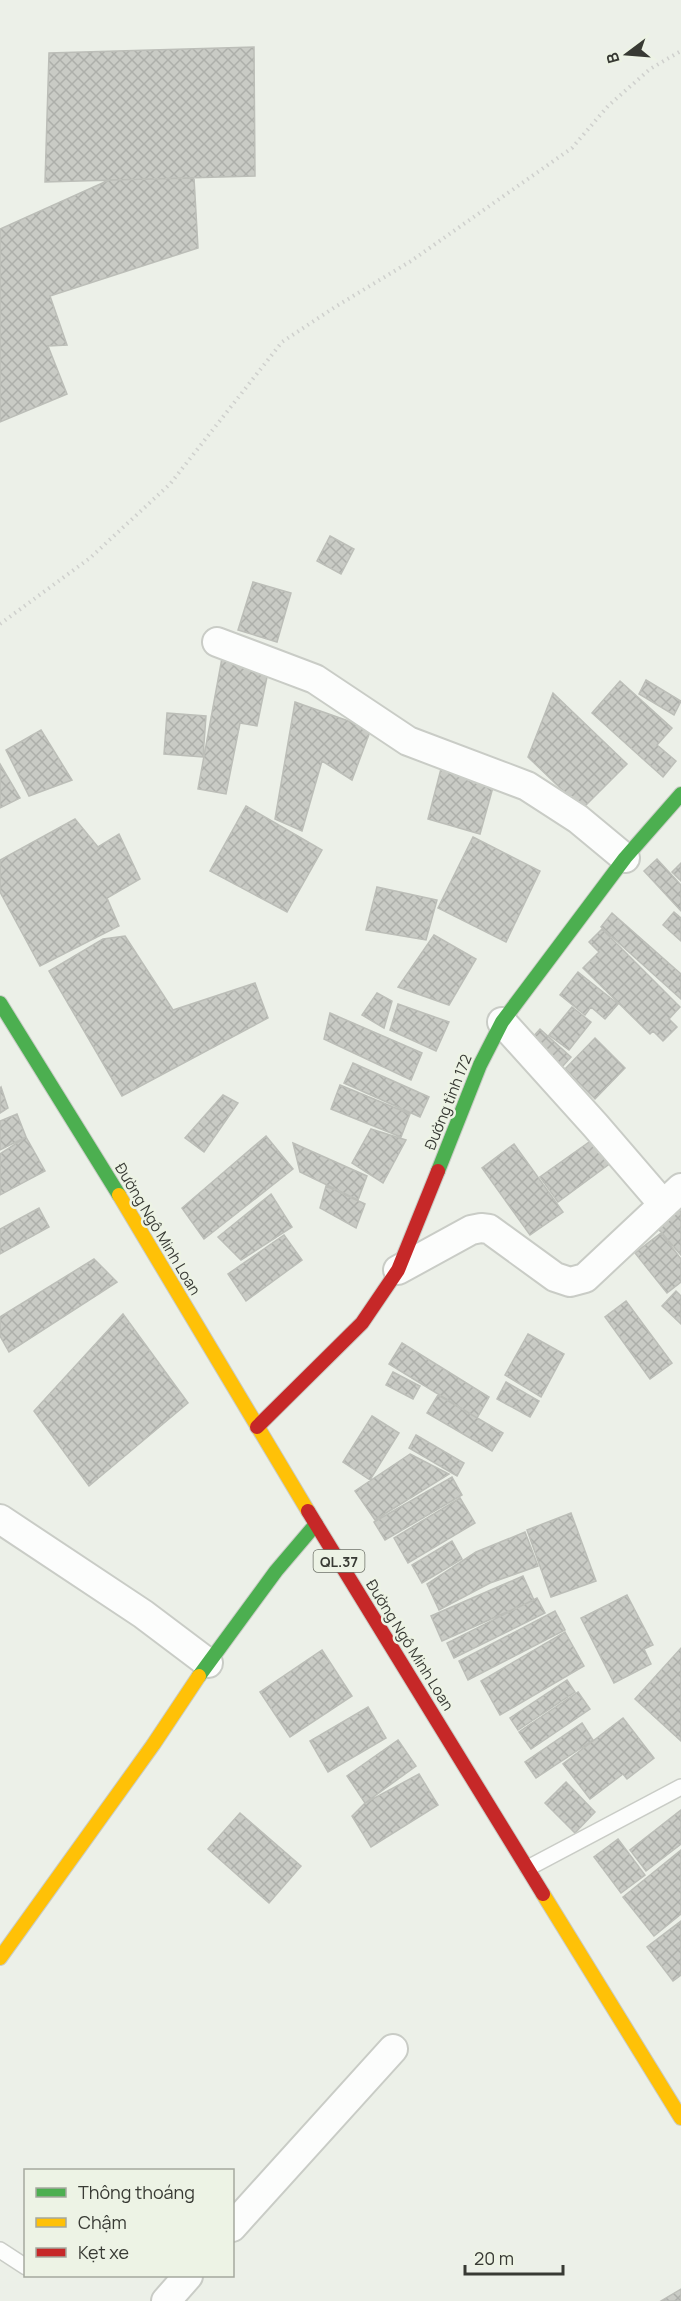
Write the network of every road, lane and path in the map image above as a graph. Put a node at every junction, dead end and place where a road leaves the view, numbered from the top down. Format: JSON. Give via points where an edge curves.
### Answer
{"nodes":[{"id":1,"x":681,"y":51,"type":"edge"},
{"id":2,"x":0,"y":624,"type":"edge"},
{"id":3,"x":217,"y":642,"type":"dead end"},
{"id":4,"x":681,"y":794,"type":"edge"},
{"id":5,"x":625,"y":858,"type":"junction"},
{"id":6,"x":0,"y":1003,"type":"edge"},
{"id":7,"x":502,"y":1022,"type":"junction"},
{"id":8,"x":672,"y":1196,"type":"edge"},
{"id":9,"x":398,"y":1270,"type":"junction"},
{"id":10,"x":257,"y":1427,"type":"junction"},
{"id":11,"x":1,"y":1521,"type":"edge"},
{"id":12,"x":316,"y":1524,"type":"junction"},
{"id":13,"x":208,"y":1663,"type":"junction"},
{"id":14,"x":681,"y":1787,"type":"edge"},
{"id":15,"x":528,"y":1868,"type":"junction"},
{"id":16,"x":0,"y":1958,"type":"edge"},
{"id":17,"x":393,"y":2049,"type":"dead end"},
{"id":18,"x":681,"y":2118,"type":"edge"},
{"id":19,"x":234,"y":2225,"type":"edge"},
{"id":20,"x":0,"y":2250,"type":"edge"},
{"id":21,"x":24,"y":2266,"type":"edge"},
{"id":22,"x":187,"y":2277,"type":"edge"},
{"id":23,"x":166,"y":2301,"type":"edge"}],
"edges":[{"from":1,"to":2,"type":"path","via":[[641,76],[608,106],[573,148],[411,261],[282,342],[170,484],[90,558]]},
{"from":3,"to":5,"type":"street","via":[[315,679],[408,741],[527,786],[578,819]]},
{"from":4,"to":5,"type":"main road","name":"Đường tỉnh 172"},
{"from":5,"to":7,"type":"main road","name":"Đường tỉnh 172"},
{"from":6,"to":10,"type":"main road","name":"Đường Ngô Minh Loan","number":"QL.37"},
{"from":7,"to":8,"type":"street","via":[[595,1125]]},
{"from":7,"to":9,"type":"main road","name":"Đường tỉnh 172","via":[[480,1065]]},
{"from":8,"to":9,"type":"street","via":[[585,1278],[570,1282],[555,1277],[489,1229],[481,1228]]},
{"from":9,"to":10,"type":"main road","name":"Đường tỉnh 172","via":[[362,1323]]},
{"from":10,"to":12,"type":"main road","name":"Đường Ngô Minh Loan","number":"QL.37"},
{"from":11,"to":13,"type":"street","via":[[143,1614]]},
{"from":12,"to":13,"type":"main road"},
{"from":12,"to":15,"type":"main road","name":"Đường Ngô Minh Loan","number":"QL.37"},
{"from":13,"to":16,"type":"main road"},
{"from":14,"to":15,"type":"lane"},
{"from":15,"to":18,"type":"main road","name":"Đường Ngô Minh Loan","number":"QL.37"},
{"from":17,"to":19,"type":"street"},
{"from":20,"to":21,"type":"lane"},
{"from":22,"to":23,"type":"street"}]}
